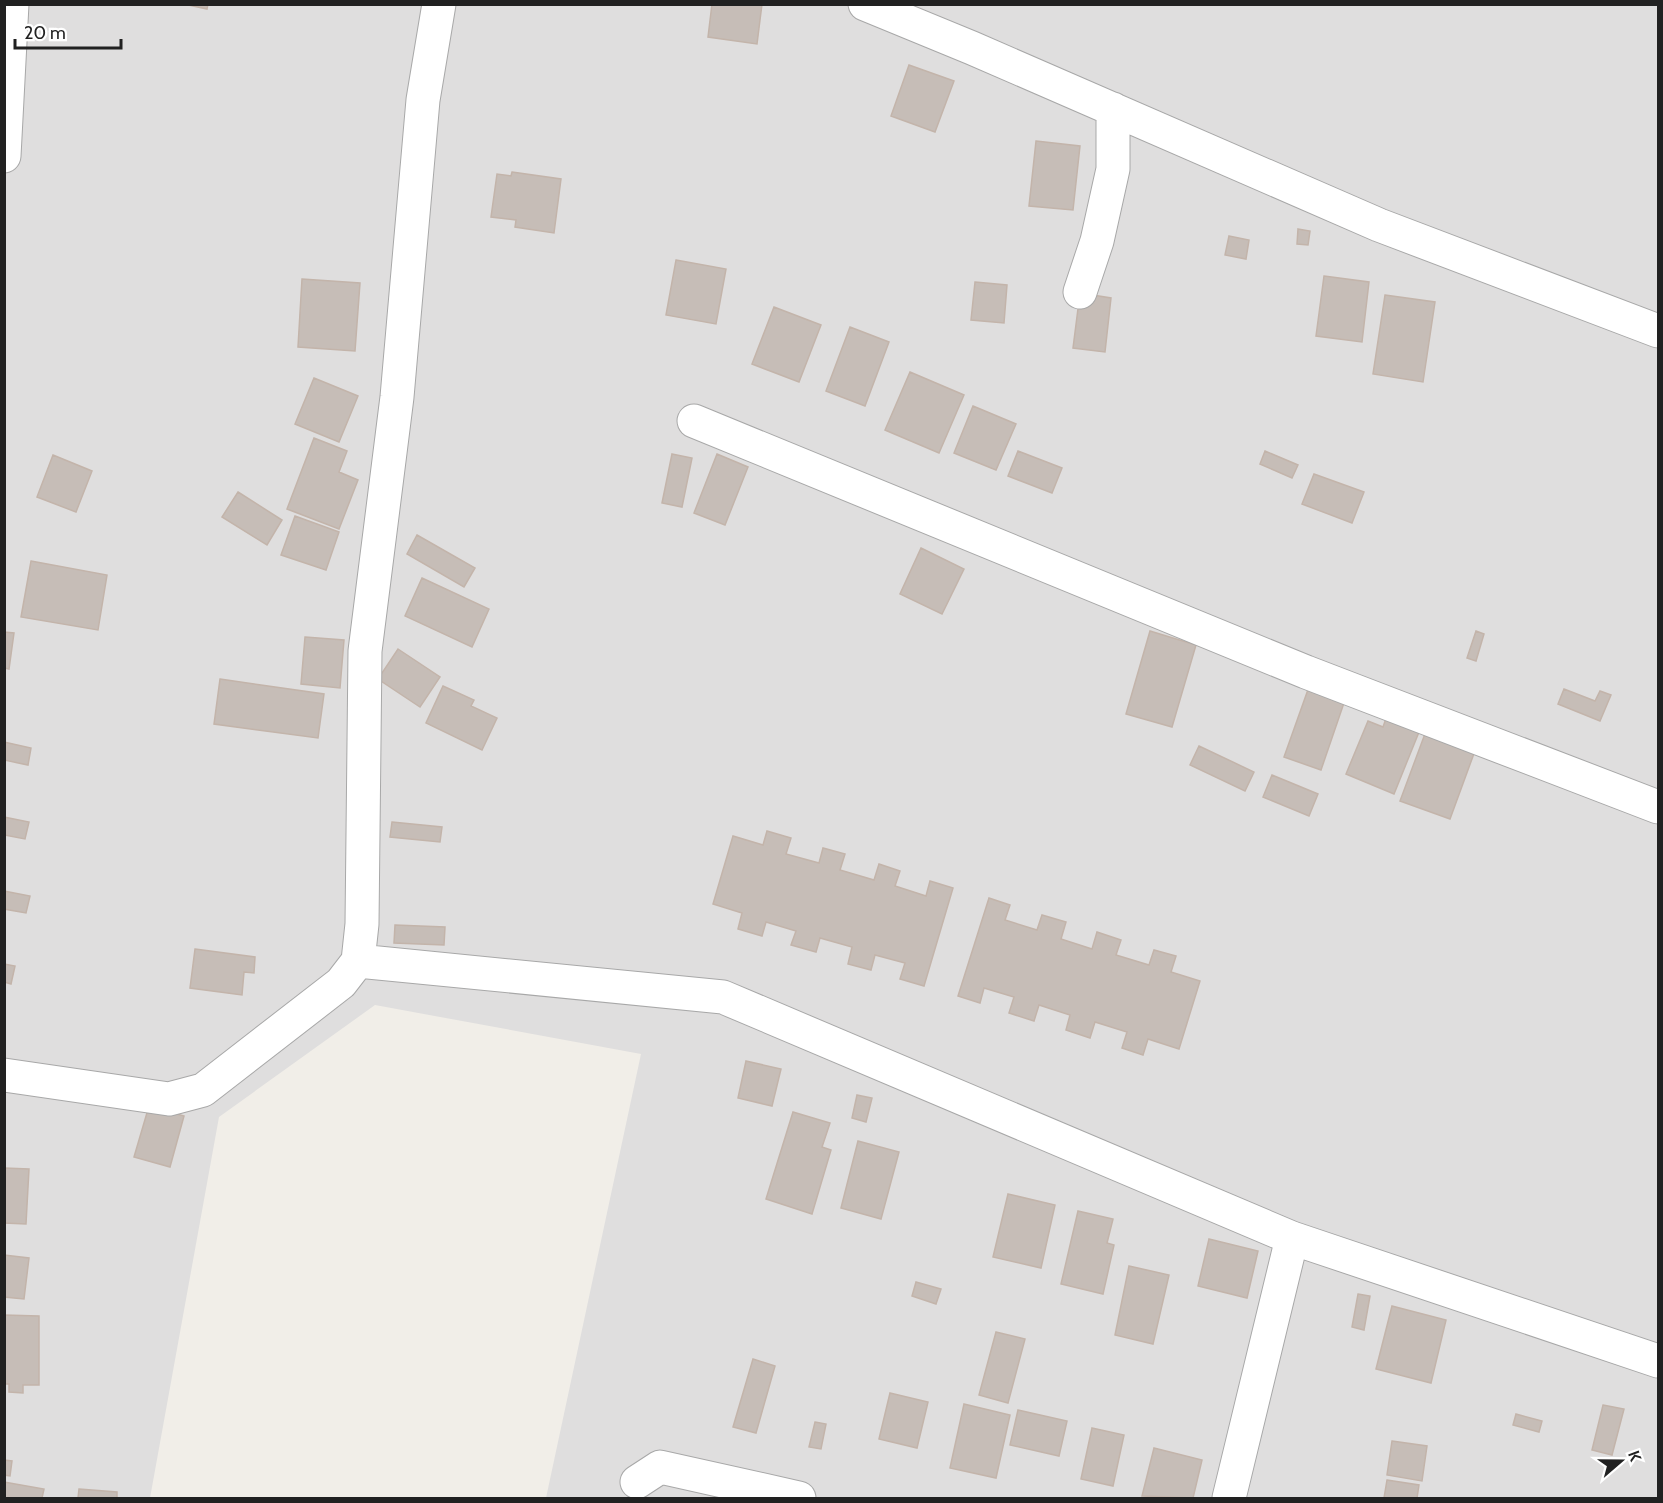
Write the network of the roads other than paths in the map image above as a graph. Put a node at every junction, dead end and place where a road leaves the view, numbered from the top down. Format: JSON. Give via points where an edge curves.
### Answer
{"nodes":[{"id":1,"x":12,"y":4,"type":"edge"},
{"id":2,"x":439,"y":4,"type":"edge"},
{"id":3,"x":865,"y":4,"type":"edge"},
{"id":4,"x":1113,"y":109,"type":"junction"},
{"id":5,"x":4,"y":156,"type":"edge"},
{"id":6,"x":1080,"y":292,"type":"dead end"},
{"id":7,"x":1659,"y":331,"type":"edge"},
{"id":8,"x":694,"y":421,"type":"dead end"},
{"id":9,"x":1659,"y":807,"type":"edge"},
{"id":10,"x":358,"y":961,"type":"junction"},
{"id":11,"x":4,"y":1075,"type":"edge"},
{"id":12,"x":1292,"y":1238,"type":"junction"},
{"id":13,"x":1659,"y":1361,"type":"edge"},
{"id":14,"x":637,"y":1482,"type":"dead end"},
{"id":15,"x":799,"y":1498,"type":"edge"},
{"id":16,"x":1229,"y":1498,"type":"edge"}],
"edges":[{"from":1,"to":5,"type":"street"},
{"from":2,"to":10,"type":"street","via":[[423,100],[397,397],[365,651],[362,924]]},
{"from":3,"to":4,"type":"street"},
{"from":4,"to":6,"type":"street","via":[[1113,169],[1097,241]]},
{"from":4,"to":7,"type":"street","via":[[1378,225]]},
{"from":8,"to":9,"type":"street","via":[[1306,672]]},
{"from":10,"to":11,"type":"street","via":[[341,983],[204,1090],[169,1099]]},
{"from":10,"to":12,"type":"street","via":[[723,997]]},
{"from":12,"to":13,"type":"street"},
{"from":12,"to":16,"type":"street"},
{"from":14,"to":15,"type":"street","via":[[660,1467]]}]}
